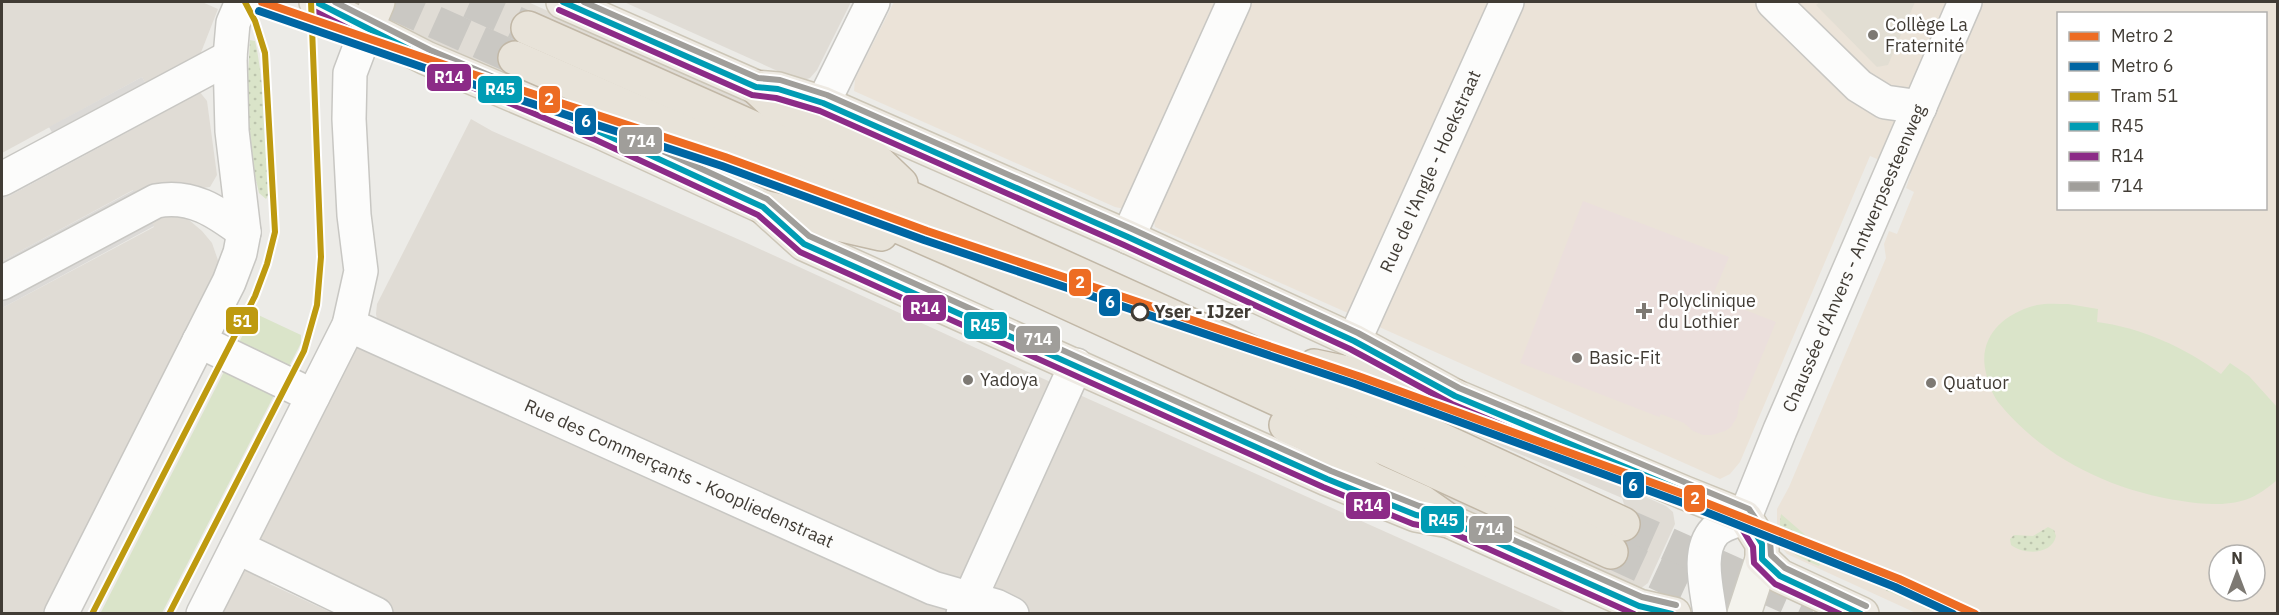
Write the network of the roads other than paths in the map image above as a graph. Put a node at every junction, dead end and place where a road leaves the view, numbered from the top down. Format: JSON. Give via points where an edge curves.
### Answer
{"nodes":[{"id":1,"x":242,"y":2,"type":"edge"},
{"id":2,"x":316,"y":2,"type":"edge"},
{"id":3,"x":563,"y":2,"type":"edge"},
{"id":4,"x":873,"y":2,"type":"edge"},
{"id":5,"x":1234,"y":2,"type":"edge"},
{"id":6,"x":1507,"y":2,"type":"edge"},
{"id":7,"x":1773,"y":2,"type":"edge"},
{"id":8,"x":1965,"y":2,"type":"edge"},
{"id":9,"x":373,"y":15,"type":"edge"},
{"id":10,"x":528,"y":28,"type":"tunnel mouth"},
{"id":11,"x":230,"y":57,"type":"junction"},
{"id":12,"x":515,"y":58,"type":"tunnel mouth"},
{"id":13,"x":756,"y":87,"type":"junction"},
{"id":14,"x":823,"y":104,"type":"junction"},
{"id":15,"x":1920,"y":106,"type":"junction"},
{"id":16,"x":2,"y":178,"type":"edge"},
{"id":17,"x":918,"y":200,"type":"junction"},
{"id":18,"x":763,"y":207,"type":"junction"},
{"id":19,"x":244,"y":232,"type":"junction"},
{"id":20,"x":1128,"y":237,"type":"junction"},
{"id":21,"x":950,"y":249,"type":"junction"},
{"id":22,"x":2,"y":283,"type":"edge"},
{"id":23,"x":349,"y":325,"type":"junction"},
{"id":24,"x":200,"y":341,"type":"junction"},
{"id":25,"x":1354,"y":341,"type":"junction"},
{"id":26,"x":1257,"y":354,"type":"junction"},
{"id":27,"x":1076,"y":365,"type":"junction"},
{"id":28,"x":1220,"y":373,"type":"junction"},
{"id":29,"x":313,"y":396,"type":"junction"},
{"id":30,"x":1455,"y":396,"type":"junction"},
{"id":31,"x":1745,"y":517,"type":"junction"},
{"id":32,"x":1449,"y":521,"type":"junction"},
{"id":33,"x":237,"y":548,"type":"junction"},
{"id":34,"x":1762,"y":559,"type":"junction"},
{"id":35,"x":966,"y":606,"type":"edge"},
{"id":36,"x":61,"y":614,"type":"edge"},
{"id":37,"x":203,"y":614,"type":"edge"},
{"id":38,"x":376,"y":614,"type":"edge"},
{"id":39,"x":1012,"y":614,"type":"edge"},
{"id":40,"x":1674,"y":614,"type":"edge"},
{"id":41,"x":1710,"y":614,"type":"edge"},
{"id":42,"x":1744,"y":614,"type":"edge"},
{"id":43,"x":1862,"y":614,"type":"edge"}],
"edges":[{"from":1,"to":11,"type":"street","via":[[233,23]]},
{"from":2,"to":9,"type":"main road"},
{"from":3,"to":13,"type":"main road"},
{"from":4,"to":14,"type":"street"},
{"from":5,"to":20,"type":"street"},
{"from":6,"to":25,"type":"street","name":"Rue de l'Angle - Hoekstraat"},
{"from":7,"to":15,"type":"street","via":[[1859,86],[1885,102]]},
{"from":8,"to":15,"type":"street","name":"Chaussée d'Anvers - Antwerpsesteenweg"},
{"from":9,"to":18,"type":"main road","via":[[426,58]]},
{"from":9,"to":23,"type":"street","via":[[350,73],[354,215],[361,271]]},
{"from":10,"to":17,"type":"highway"},
{"from":11,"to":16,"type":"street"},
{"from":11,"to":19,"type":"street","via":[[232,131]]},
{"from":12,"to":21,"type":"highway"},
{"from":13,"to":14,"type":"main road","via":[[778,88]]},
{"from":13,"to":17,"type":"highway","via":[[772,102],[856,141]]},
{"from":14,"to":20,"type":"main road"},
{"from":15,"to":31,"type":"street","name":"Chaussée d'Anvers - Antwerpsesteenweg"},
{"from":17,"to":26,"type":"highway"},
{"from":18,"to":21,"type":"highway"},
{"from":18,"to":27,"type":"main road","via":[[804,244]]},
{"from":19,"to":22,"type":"street","via":[[196,202],[156,201]]},
{"from":19,"to":24,"type":"street","via":[[229,282]]},
{"from":20,"to":25,"type":"main road"},
{"from":21,"to":28,"type":"highway"},
{"from":23,"to":29,"type":"street"},
{"from":23,"to":35,"type":"street","name":"Rue des Commerçants - Koopliedenstraat"},
{"from":24,"to":29,"type":"street"},
{"from":24,"to":36,"type":"street"},
{"from":25,"to":30,"type":"main road"},
{"from":26,"to":28,"type":"highway","via":[[1617,538]]},
{"from":26,"to":30,"type":"highway"},
{"from":27,"to":32,"type":"main road","via":[[1327,478],[1416,515]]},
{"from":27,"to":35,"type":"street"},
{"from":28,"to":32,"type":"highway","via":[[1253,410],[1309,435],[1371,478],[1422,502]]},
{"from":29,"to":33,"type":"street"},
{"from":30,"to":31,"type":"main road"},
{"from":31,"to":34,"type":"main road","via":[[1762,544]]},
{"from":31,"to":41,"type":"street","via":[[1717,530],[1706,543]]},
{"from":32,"to":40,"type":"main road","via":[[1639,606]]},
{"from":33,"to":37,"type":"street"},
{"from":33,"to":38,"type":"street"},
{"from":34,"to":42,"type":"street"},
{"from":34,"to":43,"type":"main road","via":[[1780,576]]},
{"from":35,"to":39,"type":"street","name":"Rue des Commerçants - Koopliedenstraat"}]}
